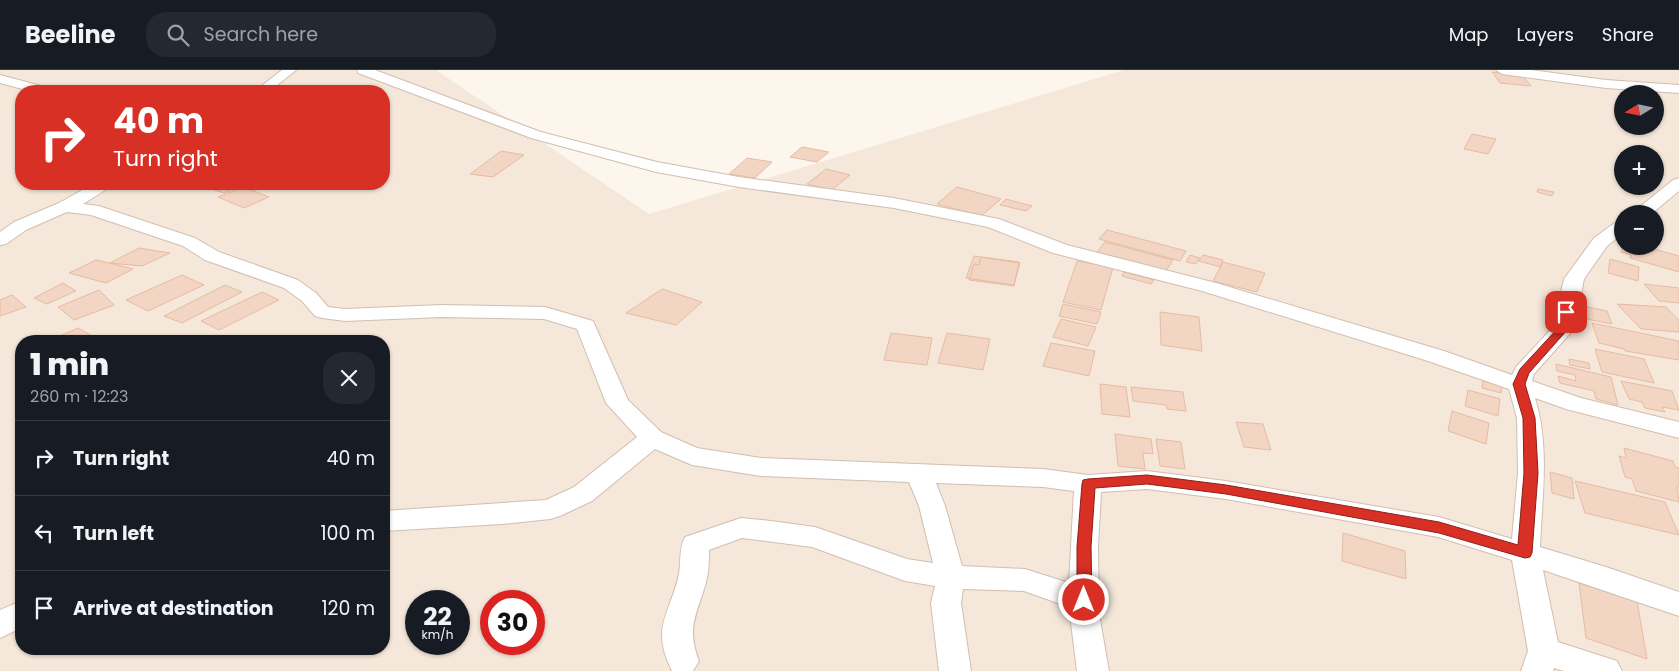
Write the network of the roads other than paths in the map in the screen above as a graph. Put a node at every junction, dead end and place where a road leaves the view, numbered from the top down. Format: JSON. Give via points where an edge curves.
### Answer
{"nodes":[{"id":1,"x":7,"y":70,"type":"edge"},
{"id":2,"x":290,"y":70,"type":"edge"},
{"id":3,"x":363,"y":70,"type":"edge"},
{"id":4,"x":1502,"y":70,"type":"edge"},
{"id":5,"x":0,"y":72,"type":"edge"},
{"id":6,"x":0,"y":79,"type":"edge"},
{"id":7,"x":22,"y":85,"type":"edge"},
{"id":8,"x":270,"y":85,"type":"edge"},
{"id":9,"x":1679,"y":89,"type":"edge"},
{"id":10,"x":1679,"y":183,"type":"edge"},
{"id":11,"x":93,"y":190,"type":"edge"},
{"id":12,"x":1651,"y":205,"type":"edge"},
{"id":13,"x":64,"y":206,"type":"junction"},
{"id":14,"x":1614,"y":232,"type":"edge"},
{"id":15,"x":0,"y":240,"type":"edge"},
{"id":16,"x":1519,"y":384,"type":"junction"},
{"id":17,"x":1679,"y":430,"type":"edge"},
{"id":18,"x":652,"y":438,"type":"junction"},
{"id":19,"x":919,"y":472,"type":"junction"},
{"id":20,"x":1088,"y":484,"type":"junction"},
{"id":21,"x":390,"y":521,"type":"edge"},
{"id":22,"x":1525,"y":553,"type":"junction"},
{"id":23,"x":951,"y":577,"type":"junction"},
{"id":24,"x":1084,"y":600,"type":"junction"},
{"id":25,"x":1679,"y":604,"type":"edge"},
{"id":26,"x":15,"y":616,"type":"edge"},
{"id":27,"x":0,"y":625,"type":"edge"},
{"id":28,"x":684,"y":661,"type":"dead end"},
{"id":29,"x":1541,"y":661,"type":"edge"},
{"id":30,"x":955,"y":671,"type":"edge"},
{"id":31,"x":1093,"y":671,"type":"edge"},
{"id":32,"x":1606,"y":671,"type":"edge"}],
"edges":[{"from":1,"to":5,"type":"street"},
{"from":2,"to":8,"type":"street"},
{"from":3,"to":16,"type":"street","via":[[536,135],[581,148],[730,181],[894,203],[993,223],[1060,250],[1209,287]]},
{"from":4,"to":9,"type":"street","via":[[1606,84]]},
{"from":6,"to":7,"type":"street"},
{"from":10,"to":12,"type":"street"},
{"from":11,"to":13,"type":"street"},
{"from":13,"to":15,"type":"street","via":[[20,226]]},
{"from":13,"to":18,"type":"street","via":[[93,210],[190,242],[212,256],[291,284],[322,312],[345,316],[441,311],[545,313],[586,324],[618,404]]},
{"from":14,"to":16,"type":"street","via":[[1600,242],[1574,279],[1563,329],[1524,372]]},
{"from":16,"to":17,"type":"street","via":[[1574,404]]},
{"from":16,"to":22,"type":"street","via":[[1529,418],[1531,464]]},
{"from":18,"to":19,"type":"street","via":[[692,456],[761,467]]},
{"from":18,"to":21,"type":"street","via":[[583,494],[550,509]]},
{"from":19,"to":20,"type":"street","via":[[1043,478]]},
{"from":19,"to":23,"type":"street","via":[[932,506]]},
{"from":20,"to":22,"type":"street","via":[[1147,480],[1226,490],[1439,528]]},
{"from":20,"to":24,"type":"street"},
{"from":22,"to":25,"type":"street"},
{"from":22,"to":29,"type":"street"},
{"from":23,"to":24,"type":"street","via":[[1025,580]]},
{"from":23,"to":28,"type":"street","via":[[905,570],[815,537],[741,528],[695,544],[692,578],[678,618],[678,649]]},
{"from":23,"to":30,"type":"street","via":[[946,603]]},
{"from":24,"to":31,"type":"street"},
{"from":26,"to":27,"type":"street"},
{"from":29,"to":32,"type":"street"}]}
